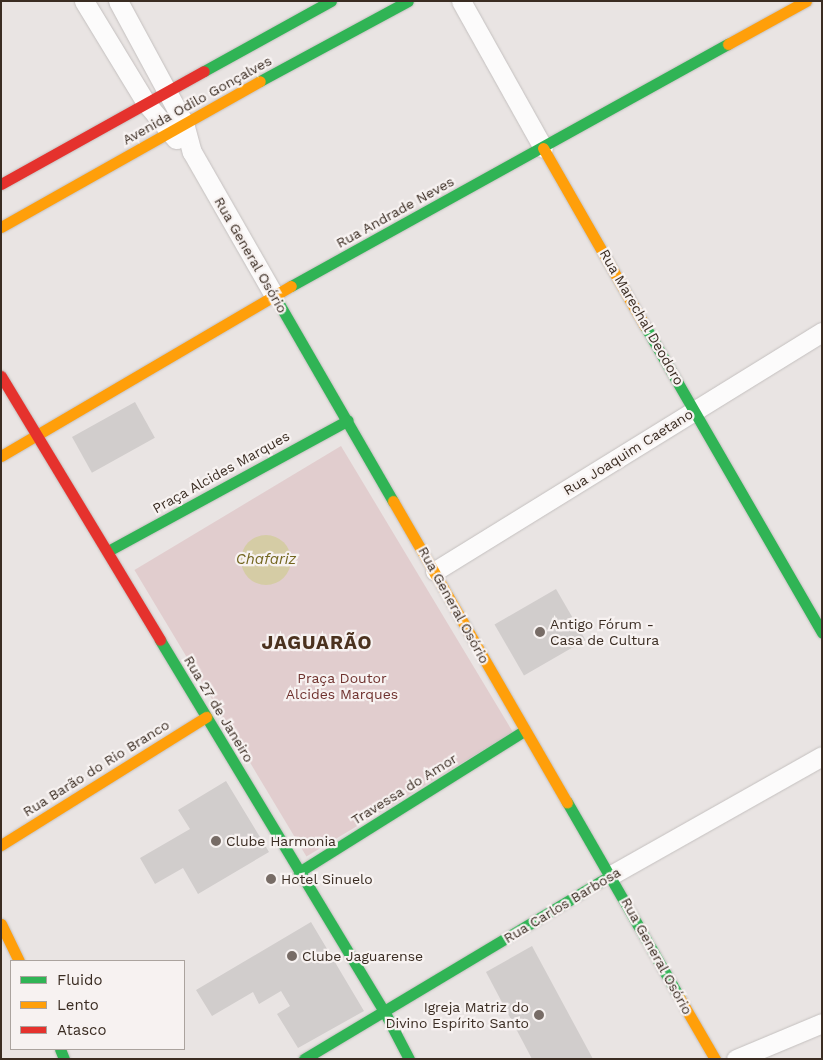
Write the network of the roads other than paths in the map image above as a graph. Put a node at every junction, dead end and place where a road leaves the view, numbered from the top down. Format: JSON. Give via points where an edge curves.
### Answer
{"nodes":[{"id":1,"x":84,"y":1,"type":"edge"},
{"id":2,"x":118,"y":1,"type":"edge"},
{"id":3,"x":331,"y":1,"type":"edge"},
{"id":4,"x":408,"y":1,"type":"edge"},
{"id":5,"x":461,"y":1,"type":"edge"},
{"id":6,"x":806,"y":1,"type":"edge"},
{"id":7,"x":167,"y":90,"type":"junction"},
{"id":8,"x":146,"y":103,"type":"junction"},
{"id":9,"x":176,"y":128,"type":"junction"},
{"id":10,"x":544,"y":148,"type":"junction"},
{"id":11,"x":1,"y":184,"type":"edge"},
{"id":12,"x":1,"y":227,"type":"edge"},
{"id":13,"x":274,"y":295,"type":"junction"},
{"id":14,"x":822,"y":332,"type":"edge"},
{"id":15,"x":1,"y":376,"type":"edge"},
{"id":16,"x":696,"y":410,"type":"junction"},
{"id":17,"x":348,"y":420,"type":"junction"},
{"id":18,"x":37,"y":436,"type":"junction"},
{"id":19,"x":1,"y":456,"type":"edge"},
{"id":20,"x":108,"y":551,"type":"junction"},
{"id":21,"x":435,"y":571,"type":"junction"},
{"id":22,"x":822,"y":633,"type":"edge"},
{"id":23,"x":206,"y":717,"type":"junction"},
{"id":24,"x":524,"y":731,"type":"junction"},
{"id":25,"x":822,"y":756,"type":"edge"},
{"id":26,"x":1,"y":845,"type":"edge"},
{"id":27,"x":298,"y":872,"type":"junction"},
{"id":28,"x":611,"y":875,"type":"junction"},
{"id":29,"x":1,"y":924,"type":"edge"},
{"id":30,"x":19,"y":960,"type":"edge"},
{"id":31,"x":384,"y":1011,"type":"junction"},
{"id":32,"x":822,"y":1022,"type":"edge"},
{"id":33,"x":304,"y":1059,"type":"edge"},
{"id":34,"x":409,"y":1059,"type":"edge"},
{"id":35,"x":715,"y":1059,"type":"edge"},
{"id":36,"x":736,"y":1059,"type":"edge"}],
"edges":[{"from":1,"to":8,"type":"street","name":"Rua General Osório"},
{"from":2,"to":7,"type":"street","name":"Rua General Osório"},
{"from":3,"to":7,"type":"street","name":"Avenida Odilo Gonçalves"},
{"from":4,"to":9,"type":"street","name":"Avenida Odilo Gonçalves"},
{"from":5,"to":10,"type":"street","name":"Rua Marechal Deodoro"},
{"from":6,"to":10,"type":"street","name":"Rua Andrade Neves"},
{"from":7,"to":8,"type":"street","name":"Avenida Odilo Gonçalves"},
{"from":7,"to":9,"type":"street","name":"Rua General Osório"},
{"from":8,"to":9,"type":"street","name":"Rua General Osório"},
{"from":8,"to":11,"type":"street","name":"Avenida Odilo Gonçalves"},
{"from":9,"to":12,"type":"street","name":"Avenida Odilo Gonçalves"},
{"from":9,"to":13,"type":"street","name":"Rua General Osório"},
{"from":10,"to":13,"type":"street","name":"Rua Andrade Neves"},
{"from":10,"to":16,"type":"street","name":"Rua Marechal Deodoro"},
{"from":13,"to":17,"type":"street","name":"Rua General Osório"},
{"from":13,"to":18,"type":"street","name":"Rua Andrade Neves"},
{"from":14,"to":16,"type":"street","name":"Rua Joaquim Caetano"},
{"from":15,"to":18,"type":"street","name":"Rua 27 de Janeiro"},
{"from":16,"to":21,"type":"street","name":"Rua Joaquim Caetano"},
{"from":16,"to":22,"type":"street","name":"Rua Marechal Deodoro"},
{"from":17,"to":20,"type":"street","name":"Praça Alcides Marques"},
{"from":17,"to":21,"type":"street","name":"Rua General Osório"},
{"from":18,"to":19,"type":"street","name":"Rua Andrade Neves"},
{"from":18,"to":20,"type":"street","name":"Rua 27 de Janeiro"},
{"from":20,"to":23,"type":"street","name":"Rua 27 de Janeiro"},
{"from":21,"to":24,"type":"street","name":"Rua General Osório"},
{"from":23,"to":26,"type":"street","name":"Rua Barão do Rio Branco"},
{"from":23,"to":27,"type":"street","name":"Rua 27 de Janeiro"},
{"from":24,"to":27,"type":"street","name":"Travessa do Amor"},
{"from":24,"to":28,"type":"street","name":"Rua General Osório"},
{"from":25,"to":28,"type":"street","name":"Rua Carlos Barbosa"},
{"from":27,"to":31,"type":"street","name":"Rua 27 de Janeiro"},
{"from":28,"to":31,"type":"street","name":"Rua Carlos Barbosa"},
{"from":28,"to":35,"type":"street","name":"Rua General Osório"},
{"from":29,"to":30,"type":"street"},
{"from":31,"to":33,"type":"street","name":"Rua Carlos Barbosa"},
{"from":31,"to":34,"type":"street","name":"Rua 27 de Janeiro"},
{"from":32,"to":36,"type":"street"}]}
